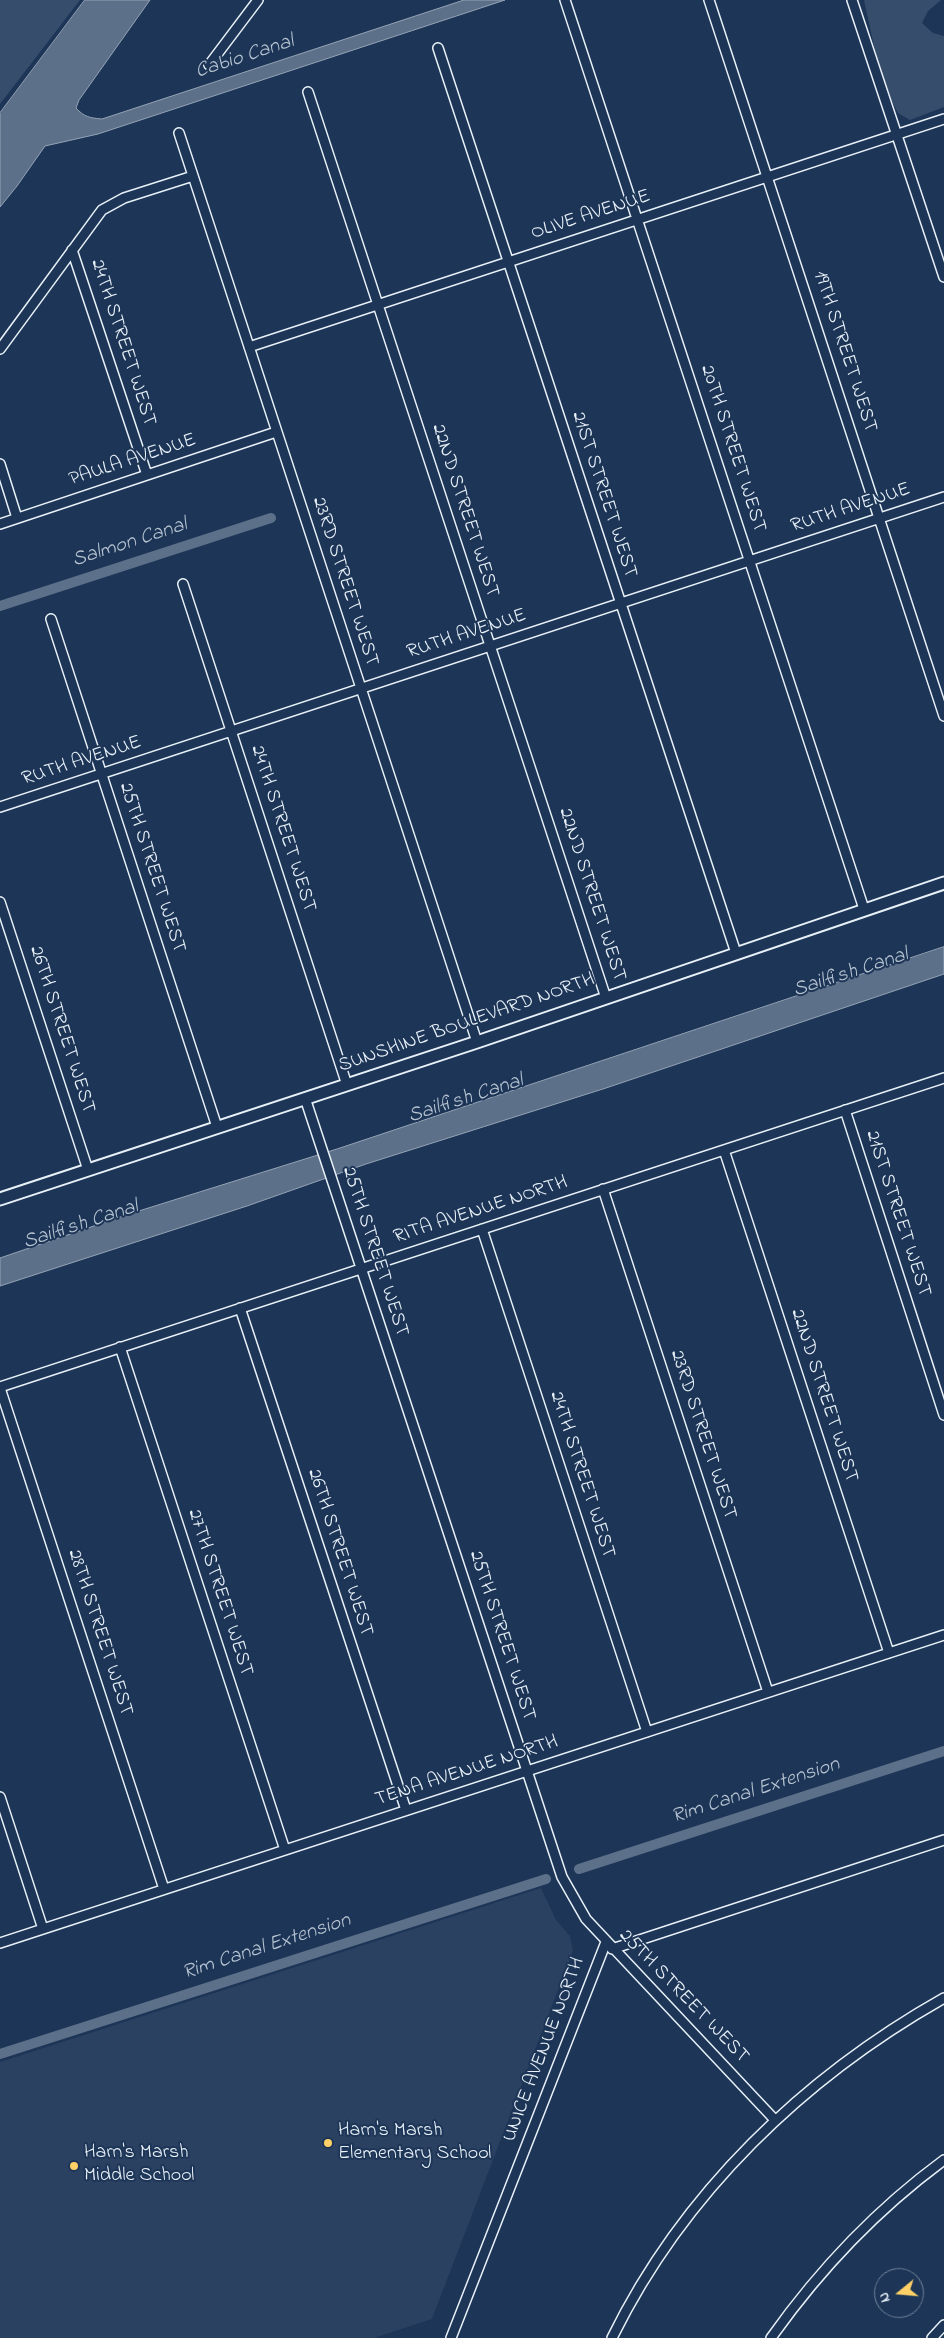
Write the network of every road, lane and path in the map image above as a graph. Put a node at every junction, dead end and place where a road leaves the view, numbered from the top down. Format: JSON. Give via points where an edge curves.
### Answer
{"nodes":[{"id":1,"x":258,"y":0,"type":"edge"},
{"id":2,"x":565,"y":0,"type":"edge"},
{"id":3,"x":709,"y":0,"type":"edge"},
{"id":4,"x":852,"y":0,"type":"edge"},
{"id":5,"x":438,"y":48,"type":"dead end"},
{"id":6,"x":209,"y":66,"type":"dead end"},
{"id":7,"x":308,"y":92,"type":"dead end"},
{"id":8,"x":944,"y":119,"type":"edge"},
{"id":9,"x":179,"y":133,"type":"dead end"},
{"id":10,"x":897,"y":134,"type":"junction"},
{"id":11,"x":192,"y":176,"type":"junction"},
{"id":12,"x":767,"y":176,"type":"junction"},
{"id":13,"x":638,"y":219,"type":"junction"},
{"id":14,"x":72,"y":250,"type":"junction"},
{"id":15,"x":508,"y":261,"type":"junction"},
{"id":16,"x":944,"y":277,"type":"edge"},
{"id":17,"x":378,"y":304,"type":"junction"},
{"id":18,"x":249,"y":347,"type":"junction"},
{"id":19,"x":0,"y":349,"type":"edge"},
{"id":20,"x":276,"y":432,"type":"junction"},
{"id":21,"x":0,"y":464,"type":"edge"},
{"id":22,"x":147,"y":475,"type":"junction"},
{"id":23,"x":944,"y":497,"type":"edge"},
{"id":24,"x":18,"y":518,"type":"junction"},
{"id":25,"x":880,"y":518,"type":"junction"},
{"id":26,"x":0,"y":524,"type":"edge"},
{"id":27,"x":750,"y":560,"type":"junction"},
{"id":28,"x":183,"y":584,"type":"dead end"},
{"id":29,"x":620,"y":603,"type":"junction"},
{"id":30,"x":51,"y":619,"type":"dead end"},
{"id":31,"x":490,"y":646,"type":"junction"},
{"id":32,"x":361,"y":689,"type":"junction"},
{"id":33,"x":944,"y":716,"type":"edge"},
{"id":34,"x":231,"y":731,"type":"junction"},
{"id":35,"x":102,"y":773,"type":"junction"},
{"id":36,"x":0,"y":807,"type":"edge"},
{"id":37,"x":944,"y":883,"type":"edge"},
{"id":38,"x":0,"y":902,"type":"edge"},
{"id":39,"x":864,"y":910,"type":"junction"},
{"id":40,"x":736,"y":953,"type":"junction"},
{"id":41,"x":606,"y":998,"type":"junction"},
{"id":42,"x":477,"y":1042,"type":"junction"},
{"id":43,"x":944,"y":1078,"type":"edge"},
{"id":44,"x":347,"y":1084,"type":"junction"},
{"id":45,"x":305,"y":1098,"type":"junction"},
{"id":46,"x":845,"y":1110,"type":"junction"},
{"id":47,"x":218,"y":1127,"type":"junction"},
{"id":48,"x":724,"y":1150,"type":"junction"},
{"id":49,"x":88,"y":1170,"type":"junction"},
{"id":50,"x":603,"y":1189,"type":"junction"},
{"id":51,"x":0,"y":1199,"type":"edge"},
{"id":52,"x":482,"y":1229,"type":"junction"},
{"id":53,"x":362,"y":1268,"type":"junction"},
{"id":54,"x":240,"y":1308,"type":"junction"},
{"id":55,"x":120,"y":1347,"type":"junction"},
{"id":56,"x":0,"y":1387,"type":"edge"},
{"id":57,"x":944,"y":1415,"type":"edge"},
{"id":58,"x":944,"y":1635,"type":"edge"},
{"id":59,"x":889,"y":1653,"type":"junction"},
{"id":60,"x":768,"y":1692,"type":"junction"},
{"id":61,"x":647,"y":1732,"type":"junction"},
{"id":62,"x":526,"y":1772,"type":"junction"},
{"id":63,"x":0,"y":1797,"type":"edge"},
{"id":64,"x":406,"y":1810,"type":"junction"},
{"id":65,"x":944,"y":1840,"type":"edge"},
{"id":66,"x":284,"y":1850,"type":"junction"},
{"id":67,"x":164,"y":1890,"type":"junction"},
{"id":68,"x":43,"y":1929,"type":"junction"},
{"id":69,"x":0,"y":1943,"type":"edge"},
{"id":70,"x":609,"y":1946,"type":"junction"},
{"id":71,"x":944,"y":1998,"type":"edge"},
{"id":72,"x":775,"y":2120,"type":"junction"},
{"id":73,"x":944,"y":2160,"type":"edge"},
{"id":74,"x":944,"y":2325,"type":"edge"},
{"id":75,"x":451,"y":2338,"type":"edge"},
{"id":76,"x":612,"y":2338,"type":"edge"},
{"id":77,"x":772,"y":2338,"type":"edge"},
{"id":78,"x":932,"y":2338,"type":"edge"}],
"edges":[{"from":1,"to":6,"type":"street"},
{"from":2,"to":13,"type":"street","name":"20TH STREET WEST"},
{"from":3,"to":12,"type":"street","name":"19TH STREET WEST"},
{"from":4,"to":10,"type":"street"},
{"from":5,"to":15,"type":"street","name":"21ST STREET WEST"},
{"from":7,"to":17,"type":"street","name":"22ND STREET WEST"},
{"from":8,"to":10,"type":"street","name":"OLIVE AVENUE"},
{"from":9,"to":11,"type":"street","name":"23RD STREET WEST"},
{"from":10,"to":12,"type":"street","name":"OLIVE AVENUE"},
{"from":10,"to":16,"type":"street"},
{"from":11,"to":14,"type":"street","via":[[112,202],[102,210]]},
{"from":11,"to":18,"type":"street","name":"23RD STREET WEST"},
{"from":12,"to":13,"type":"street","name":"OLIVE AVENUE"},
{"from":12,"to":25,"type":"street","name":"19TH STREET WEST"},
{"from":13,"to":15,"type":"street","name":"OLIVE AVENUE"},
{"from":13,"to":27,"type":"street","name":"20TH STREET WEST"},
{"from":14,"to":19,"type":"street"},
{"from":14,"to":22,"type":"street","name":"24TH STREET WEST"},
{"from":15,"to":17,"type":"street","name":"OLIVE AVENUE"},
{"from":15,"to":29,"type":"street","name":"21ST STREET WEST"},
{"from":17,"to":18,"type":"street","name":"OLIVE AVENUE"},
{"from":17,"to":31,"type":"street","name":"22ND STREET WEST"},
{"from":18,"to":20,"type":"street","name":"23RD STREET WEST"},
{"from":20,"to":22,"type":"street","name":"PAULA AVENUE"},
{"from":20,"to":32,"type":"street","name":"23RD STREET WEST"},
{"from":21,"to":24,"type":"street"},
{"from":22,"to":24,"type":"street","name":"PAULA AVENUE"},
{"from":23,"to":25,"type":"street","name":"RUTH AVENUE"},
{"from":24,"to":26,"type":"street","name":"PAULA AVENUE"},
{"from":25,"to":27,"type":"street","name":"RUTH AVENUE"},
{"from":25,"to":33,"type":"street","name":"19TH STREET WEST"},
{"from":27,"to":29,"type":"street","name":"RUTH AVENUE"},
{"from":27,"to":39,"type":"street","name":"20TH STREET WEST"},
{"from":28,"to":34,"type":"street","name":"24TH STREET WEST"},
{"from":29,"to":31,"type":"street","name":"RUTH AVENUE"},
{"from":29,"to":40,"type":"street","name":"21ST STREET WEST"},
{"from":30,"to":35,"type":"street","name":"25TH STREET WEST"},
{"from":31,"to":32,"type":"street","name":"RUTH AVENUE"},
{"from":31,"to":41,"type":"street","name":"22ND STREET WEST"},
{"from":32,"to":34,"type":"street","name":"RUTH AVENUE"},
{"from":32,"to":42,"type":"street","name":"23RD STREET WEST"},
{"from":34,"to":35,"type":"street","name":"RUTH AVENUE"},
{"from":34,"to":44,"type":"street","name":"24TH STREET WEST"},
{"from":35,"to":36,"type":"street","name":"RUTH AVENUE"},
{"from":35,"to":47,"type":"street","name":"25TH STREET WEST"},
{"from":37,"to":39,"type":"street","name":"SUNSHINE BOULEVARD NORTH"},
{"from":38,"to":49,"type":"street","name":"26TH STREET WEST"},
{"from":39,"to":40,"type":"street","name":"SUNSHINE BOULEVARD NORTH"},
{"from":40,"to":41,"type":"street","name":"SUNSHINE BOULEVARD NORTH"},
{"from":41,"to":42,"type":"street","name":"SUNSHINE BOULEVARD NORTH"},
{"from":42,"to":44,"type":"street","name":"SUNSHINE BOULEVARD NORTH"},
{"from":43,"to":46,"type":"street","name":"RITA AVENUE NORTH"},
{"from":44,"to":45,"type":"street","name":"SUNSHINE BOULEVARD NORTH"},
{"from":45,"to":47,"type":"street","name":"SUNSHINE BOULEVARD NORTH"},
{"from":45,"to":53,"type":"street","name":"25TH STREET WEST"},
{"from":46,"to":48,"type":"street","name":"RITA AVENUE NORTH"},
{"from":46,"to":57,"type":"street","name":"21ST STREET WEST"},
{"from":47,"to":49,"type":"street","name":"SUNSHINE BOULEVARD NORTH"},
{"from":48,"to":50,"type":"street","name":"RITA AVENUE NORTH"},
{"from":48,"to":59,"type":"street","name":"22ND STREET WEST"},
{"from":49,"to":51,"type":"street","name":"SUNSHINE BOULEVARD NORTH"},
{"from":50,"to":52,"type":"street","name":"RITA AVENUE NORTH"},
{"from":50,"to":60,"type":"street","name":"23RD STREET WEST"},
{"from":52,"to":53,"type":"street","name":"RITA AVENUE NORTH"},
{"from":52,"to":61,"type":"street","name":"24TH STREET WEST"},
{"from":53,"to":54,"type":"street","name":"RITA AVENUE NORTH"},
{"from":53,"to":62,"type":"street","name":"25TH STREET WEST"},
{"from":54,"to":55,"type":"street","name":"RITA AVENUE NORTH"},
{"from":54,"to":64,"type":"street","name":"26TH STREET WEST"},
{"from":55,"to":56,"type":"street","name":"RITA AVENUE NORTH"},
{"from":55,"to":66,"type":"street","name":"27TH STREET WEST"},
{"from":56,"to":67,"type":"street","name":"28TH STREET WEST"},
{"from":58,"to":59,"type":"street","name":"TENA AVENUE NORTH"},
{"from":59,"to":60,"type":"street","name":"TENA AVENUE NORTH"},
{"from":60,"to":61,"type":"street","name":"TENA AVENUE NORTH"},
{"from":61,"to":62,"type":"street","name":"TENA AVENUE NORTH"},
{"from":62,"to":64,"type":"street","name":"TENA AVENUE NORTH"},
{"from":62,"to":70,"type":"street","name":"25TH STREET WEST","via":[[562,1877],[578,1908]]},
{"from":63,"to":68,"type":"street"},
{"from":64,"to":66,"type":"street","name":"TENA AVENUE NORTH"},
{"from":65,"to":70,"type":"street","name":"UNICE AVENUE NORTH"},
{"from":66,"to":67,"type":"street","name":"TENA AVENUE NORTH"},
{"from":67,"to":68,"type":"street","name":"TENA AVENUE NORTH"},
{"from":68,"to":69,"type":"street","name":"TENA AVENUE NORTH"},
{"from":70,"to":72,"type":"street","name":"25TH STREET WEST"},
{"from":70,"to":75,"type":"street","name":"UNICE AVENUE NORTH"},
{"from":71,"to":72,"type":"street","via":[[874,2040]]},
{"from":72,"to":76,"type":"street","via":[[725,2172],[682,2224],[645,2279]]},
{"from":73,"to":77,"type":"street","via":[[886,2206],[841,2249]]},
{"from":74,"to":78,"type":"street"}]}
